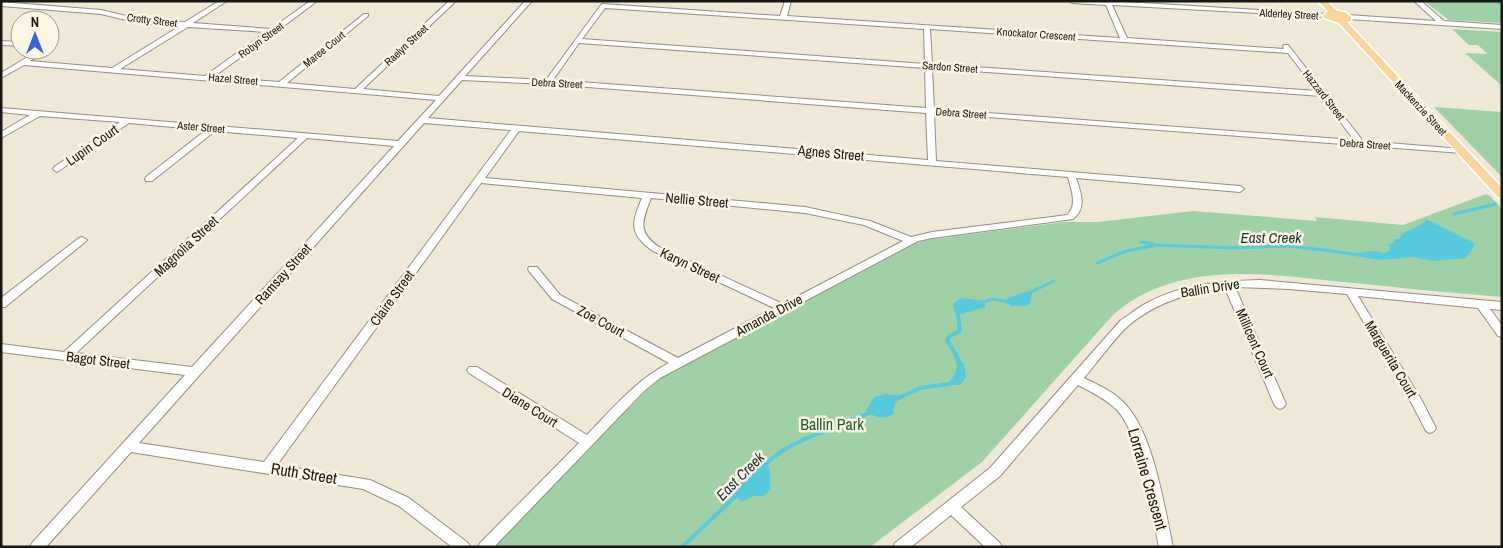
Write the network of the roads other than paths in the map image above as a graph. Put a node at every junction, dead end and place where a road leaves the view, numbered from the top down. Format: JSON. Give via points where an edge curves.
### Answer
{"nodes":[{"id":1,"x":224,"y":1,"type":"edge"},
{"id":2,"x":314,"y":1,"type":"edge"},
{"id":3,"x":453,"y":1,"type":"edge"},
{"id":4,"x":529,"y":1,"type":"edge"},
{"id":5,"x":788,"y":1,"type":"edge"},
{"id":6,"x":1072,"y":1,"type":"edge"},
{"id":7,"x":1227,"y":1,"type":"edge"},
{"id":8,"x":1322,"y":1,"type":"edge"},
{"id":9,"x":1417,"y":1,"type":"edge"},
{"id":10,"x":1,"y":4,"type":"edge"},
{"id":11,"x":1108,"y":4,"type":"junction"},
{"id":12,"x":1234,"y":11,"type":"junction"},
{"id":13,"x":366,"y":15,"type":"dead end"},
{"id":14,"x":1338,"y":17,"type":"junction"},
{"id":15,"x":783,"y":18,"type":"junction"},
{"id":16,"x":1442,"y":23,"type":"junction"},
{"id":17,"x":187,"y":24,"type":"junction"},
{"id":18,"x":927,"y":27,"type":"junction"},
{"id":19,"x":1502,"y":27,"type":"edge"},
{"id":20,"x":274,"y":31,"type":"junction"},
{"id":21,"x":1124,"y":40,"type":"junction"},
{"id":22,"x":577,"y":41,"type":"junction"},
{"id":23,"x":1288,"y":48,"type":"joint"},
{"id":24,"x":28,"y":60,"type":"edge"},
{"id":25,"x":23,"y":63,"type":"junction"},
{"id":26,"x":928,"y":65,"type":"junction"},
{"id":27,"x":114,"y":70,"type":"junction"},
{"id":28,"x":1,"y":76,"type":"edge"},
{"id":29,"x":208,"y":78,"type":"junction"},
{"id":30,"x":460,"y":78,"type":"junction"},
{"id":31,"x":548,"y":82,"type":"junction"},
{"id":32,"x":282,"y":84,"type":"junction"},
{"id":33,"x":358,"y":90,"type":"junction"},
{"id":34,"x":1322,"y":94,"type":"junction"},
{"id":35,"x":442,"y":98,"type":"junction"},
{"id":36,"x":1,"y":110,"type":"edge"},
{"id":37,"x":930,"y":111,"type":"junction"},
{"id":38,"x":37,"y":114,"type":"junction"},
{"id":39,"x":422,"y":120,"type":"junction"},
{"id":40,"x":127,"y":121,"type":"junction"},
{"id":41,"x":213,"y":128,"type":"junction"},
{"id":42,"x":517,"y":128,"type":"junction"},
{"id":43,"x":1,"y":136,"type":"edge"},
{"id":44,"x":305,"y":136,"type":"junction"},
{"id":45,"x":400,"y":144,"type":"junction"},
{"id":46,"x":1361,"y":144,"type":"junction"},
{"id":47,"x":1462,"y":152,"type":"junction"},
{"id":48,"x":932,"y":162,"type":"junction"},
{"id":49,"x":56,"y":169,"type":"dead end"},
{"id":50,"x":1070,"y":174,"type":"junction"},
{"id":51,"x":149,"y":179,"type":"dead end"},
{"id":52,"x":479,"y":180,"type":"junction"},
{"id":53,"x":1240,"y":189,"type":"dead end"},
{"id":54,"x":648,"y":195,"type":"junction"},
{"id":55,"x":1502,"y":195,"type":"edge"},
{"id":56,"x":82,"y":240,"type":"dead end"},
{"id":57,"x":911,"y":241,"type":"junction"},
{"id":58,"x":533,"y":269,"type":"dead end"},
{"id":59,"x":1228,"y":284,"type":"junction"},
{"id":60,"x":1350,"y":292,"type":"junction"},
{"id":61,"x":1,"y":304,"type":"edge"},
{"id":62,"x":1481,"y":304,"type":"junction"},
{"id":63,"x":1502,"y":306,"type":"edge"},
{"id":64,"x":783,"y":308,"type":"junction"},
{"id":65,"x":1502,"y":333,"type":"edge"},
{"id":66,"x":1,"y":348,"type":"edge"},
{"id":67,"x":66,"y":356,"type":"junction"},
{"id":68,"x":678,"y":363,"type":"junction"},
{"id":69,"x":473,"y":370,"type":"dead end"},
{"id":70,"x":194,"y":372,"type":"junction"},
{"id":71,"x":1077,"y":379,"type":"junction"},
{"id":72,"x":1280,"y":404,"type":"dead end"},
{"id":73,"x":1430,"y":428,"type":"dead end"},
{"id":74,"x":588,"y":442,"type":"junction"},
{"id":75,"x":128,"y":446,"type":"junction"},
{"id":76,"x":267,"y":468,"type":"junction"},
{"id":77,"x":952,"y":507,"type":"junction"},
{"id":78,"x":37,"y":547,"type":"edge"},
{"id":79,"x":463,"y":547,"type":"edge"},
{"id":80,"x":485,"y":547,"type":"edge"},
{"id":81,"x":900,"y":547,"type":"edge"},
{"id":82,"x":995,"y":547,"type":"edge"},
{"id":83,"x":1166,"y":547,"type":"edge"}],
"edges":[{"from":1,"to":17,"type":"street"},
{"from":2,"to":20,"type":"street","name":"Robyn Street"},
{"from":3,"to":33,"type":"street","name":"Raelyn Street"},
{"from":4,"to":30,"type":"street","name":"Ramsay Street"},
{"from":5,"to":15,"type":"street"},
{"from":6,"to":11,"type":"street","name":"Alderley Street"},
{"from":7,"to":12,"type":"street"},
{"from":8,"to":14,"type":"main road","name":"Mackenzie Street"},
{"from":9,"to":16,"type":"street"},
{"from":10,"to":17,"type":"street","name":"Crotty Street","via":[[101,12],[139,21]]},
{"from":11,"to":12,"type":"street","name":"Alderley Street"},
{"from":11,"to":21,"type":"street"},
{"from":12,"to":14,"type":"street","name":"Alderley Street"},
{"from":13,"to":32,"type":"street","name":"Maree Court"},
{"from":14,"to":16,"type":"street","name":"Alderley Street"},
{"from":14,"to":47,"type":"main road","name":"Mackenzie Street"},
{"from":15,"to":18,"type":"street","name":"Knockator Crescent"},
{"from":15,"to":22,"type":"street","name":"Knockator Crescent","via":[[600,5]]},
{"from":16,"to":19,"type":"street","name":"Alderley Street"},
{"from":17,"to":20,"type":"street","name":"Crotty Street"},
{"from":17,"to":27,"type":"street"},
{"from":18,"to":21,"type":"street","name":"Knockator Crescent"},
{"from":18,"to":26,"type":"street"},
{"from":20,"to":29,"type":"street","name":"Robyn Street"},
{"from":21,"to":23,"type":"street","name":"Knockator Crescent"},
{"from":22,"to":26,"type":"street","name":"Sardon Street"},
{"from":22,"to":31,"type":"street","name":"Knockator Crescent"},
{"from":23,"to":34,"type":"street","name":"Hazzard Street"},
{"from":24,"to":25,"type":"street"},
{"from":25,"to":27,"type":"street","name":"Hazel Street"},
{"from":25,"to":28,"type":"street"},
{"from":26,"to":34,"type":"street","name":"Sardon Street"},
{"from":26,"to":37,"type":"street"},
{"from":27,"to":29,"type":"street","name":"Hazel Street"},
{"from":29,"to":32,"type":"street","name":"Hazel Street"},
{"from":30,"to":31,"type":"street","name":"Debra Street"},
{"from":30,"to":35,"type":"street","name":"Ramsay Street"},
{"from":31,"to":37,"type":"street","name":"Debra Street"},
{"from":32,"to":33,"type":"street","name":"Hazel Street"},
{"from":33,"to":35,"type":"street","name":"Hazel Street"},
{"from":34,"to":46,"type":"street","name":"Hazzard Street"},
{"from":35,"to":39,"type":"street","name":"Ramsay Street"},
{"from":36,"to":38,"type":"street","name":"Aster Street"},
{"from":37,"to":46,"type":"street","name":"Debra Street"},
{"from":37,"to":48,"type":"street"},
{"from":38,"to":40,"type":"street","name":"Aster Street"},
{"from":38,"to":43,"type":"street"},
{"from":39,"to":42,"type":"street","name":"Agnes Street"},
{"from":39,"to":45,"type":"street","name":"Ramsay Street"},
{"from":40,"to":41,"type":"street","name":"Aster Street"},
{"from":40,"to":49,"type":"street","name":"Lupin Court"},
{"from":41,"to":44,"type":"street","name":"Aster Street"},
{"from":41,"to":51,"type":"street"},
{"from":42,"to":48,"type":"street","name":"Agnes Street"},
{"from":42,"to":52,"type":"street","name":"Claire Street"},
{"from":44,"to":45,"type":"street","name":"Aster Street"},
{"from":44,"to":67,"type":"street","name":"Magnolia Street"},
{"from":45,"to":70,"type":"street","name":"Ramsay Street"},
{"from":46,"to":47,"type":"street","name":"Debra Street"},
{"from":47,"to":55,"type":"main road","name":"Mackenzie Street"},
{"from":48,"to":50,"type":"street","name":"Agnes Street"},
{"from":50,"to":53,"type":"street","name":"Agnes Street"},
{"from":50,"to":57,"type":"street","name":"Amanda Drive","via":[[1079,206],[1076,214],[1070,217],[932,235]]},
{"from":52,"to":54,"type":"street","name":"Nellie Street"},
{"from":52,"to":76,"type":"street","name":"Claire Street"},
{"from":54,"to":57,"type":"street","name":"Nellie Street","via":[[821,212],[867,223]]},
{"from":54,"to":64,"type":"street","name":"Karyn Street","via":[[637,225],[646,242]]},
{"from":56,"to":61,"type":"street"},
{"from":57,"to":64,"type":"street","name":"Amanda Drive"},
{"from":58,"to":68,"type":"street","name":"Zoe Court","via":[[556,297]]},
{"from":59,"to":60,"type":"street","name":"Ballin Drive","via":[[1274,284]]},
{"from":59,"to":71,"type":"street","name":"Ballin Drive","via":[[1179,292],[1144,308],[1125,322]]},
{"from":59,"to":72,"type":"street","name":"Millicent Court"},
{"from":60,"to":62,"type":"street","name":"Ballin Drive"},
{"from":60,"to":73,"type":"street","name":"Marguerita Court"},
{"from":62,"to":63,"type":"street","name":"Ballin Drive"},
{"from":62,"to":65,"type":"street"},
{"from":64,"to":68,"type":"street","name":"Amanda Drive"},
{"from":66,"to":67,"type":"street","name":"Bagot Street"},
{"from":67,"to":70,"type":"street","name":"Bagot Street"},
{"from":68,"to":74,"type":"street","name":"Amanda Drive","via":[[648,381]]},
{"from":69,"to":74,"type":"street","name":"Diane Court"},
{"from":70,"to":75,"type":"street","name":"Ramsay Street"},
{"from":71,"to":77,"type":"street","name":"Ballin Drive","via":[[1009,458]]},
{"from":71,"to":83,"type":"street","name":"Lorraine Crescent","via":[[1121,407],[1130,418],[1138,435]]},
{"from":74,"to":80,"type":"street","name":"Amanda Drive"},
{"from":75,"to":76,"type":"street","name":"Ruth Street"},
{"from":75,"to":78,"type":"street","name":"Ramsay Street"},
{"from":76,"to":79,"type":"street","name":"Ruth Street","via":[[350,480],[379,489],[404,502]]},
{"from":77,"to":81,"type":"street","name":"Ballin Drive"},
{"from":77,"to":82,"type":"street"}]}
